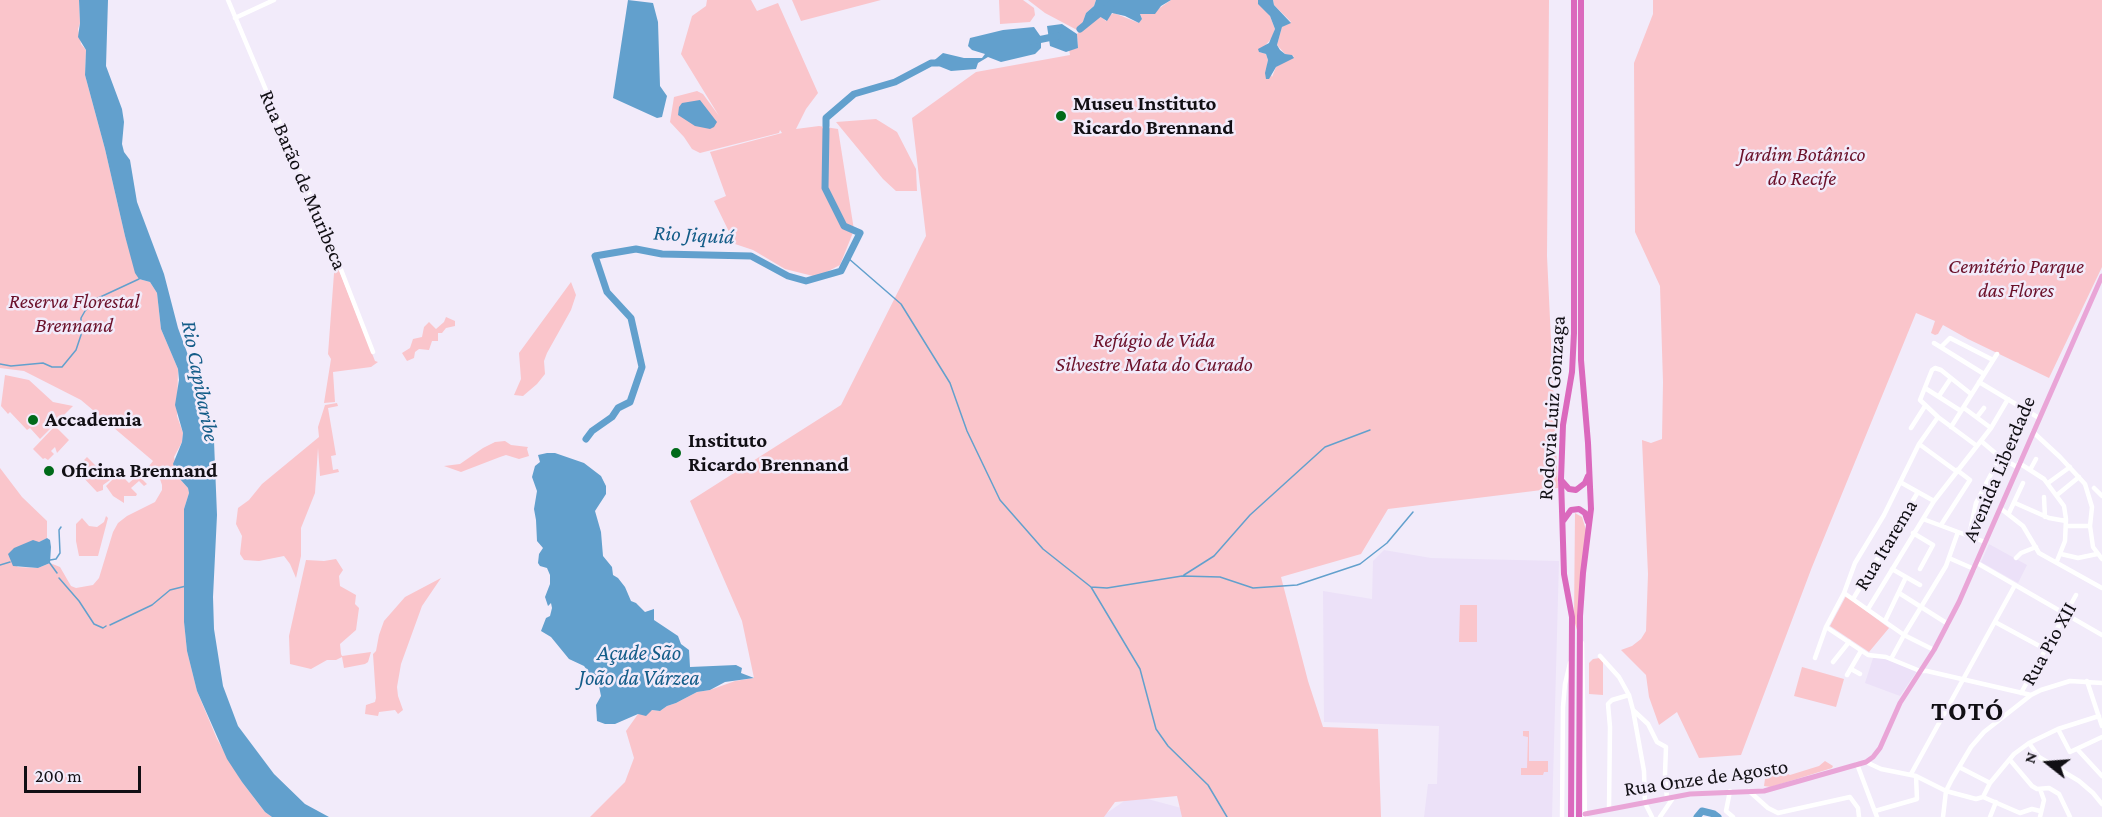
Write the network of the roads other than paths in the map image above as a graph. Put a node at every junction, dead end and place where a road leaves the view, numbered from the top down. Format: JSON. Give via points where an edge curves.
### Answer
{"nodes":[{"id":1,"x":228,"y":0,"type":"edge"},
{"id":2,"x":233,"y":0,"type":"edge"},
{"id":3,"x":274,"y":0,"type":"edge"},
{"id":4,"x":1574,"y":0,"type":"edge"},
{"id":5,"x":1581,"y":0,"type":"edge"},
{"id":6,"x":231,"y":8,"type":"junction"},
{"id":7,"x":235,"y":18,"type":"junction"},
{"id":8,"x":2102,"y":276,"type":"edge"},
{"id":9,"x":2100,"y":285,"type":"edge"},
{"id":10,"x":1934,"y":343,"type":"dead end"},
{"id":11,"x":1941,"y":347,"type":"junction"},
{"id":12,"x":373,"y":352,"type":"dead end"},
{"id":13,"x":1997,"y":354,"type":"dead end"},
{"id":14,"x":1993,"y":360,"type":"junction"},
{"id":15,"x":1984,"y":374,"type":"junction"},
{"id":16,"x":1951,"y":378,"type":"junction"},
{"id":17,"x":1979,"y":382,"type":"junction"},
{"id":18,"x":1925,"y":388,"type":"junction"},
{"id":19,"x":1971,"y":394,"type":"junction"},
{"id":20,"x":1939,"y":396,"type":"junction"},
{"id":21,"x":2008,"y":399,"type":"junction"},
{"id":22,"x":1925,"y":406,"type":"junction"},
{"id":23,"x":1984,"y":408,"type":"dead end"},
{"id":24,"x":1963,"y":410,"type":"junction"},
{"id":25,"x":1938,"y":417,"type":"junction"},
{"id":26,"x":1977,"y":417,"type":"junction"},
{"id":27,"x":2039,"y":418,"type":"junction"},
{"id":28,"x":1951,"y":427,"type":"junction"},
{"id":29,"x":1911,"y":428,"type":"dead end"},
{"id":30,"x":1991,"y":428,"type":"junction"},
{"id":31,"x":2033,"y":432,"type":"junction"},
{"id":32,"x":1981,"y":441,"type":"junction"},
{"id":33,"x":1919,"y":444,"type":"junction"},
{"id":34,"x":1977,"y":446,"type":"junction"},
{"id":35,"x":2000,"y":457,"type":"junction"},
{"id":36,"x":2037,"y":459,"type":"dead end"},
{"id":37,"x":2018,"y":465,"type":"junction"},
{"id":38,"x":2070,"y":467,"type":"junction"},
{"id":39,"x":1956,"y":470,"type":"junction"},
{"id":40,"x":2030,"y":470,"type":"junction"},
{"id":41,"x":1589,"y":473,"type":"junction"},
{"id":42,"x":2079,"y":477,"type":"junction"},
{"id":43,"x":1561,"y":479,"type":"junction"},
{"id":44,"x":1900,"y":483,"type":"junction"},
{"id":45,"x":2024,"y":483,"type":"dead end"},
{"id":46,"x":2048,"y":483,"type":"junction"},
{"id":47,"x":2094,"y":488,"type":"dead end"},
{"id":48,"x":1918,"y":492,"type":"junction"},
{"id":49,"x":2057,"y":495,"type":"junction"},
{"id":50,"x":2102,"y":496,"type":"edge"},
{"id":51,"x":2044,"y":497,"type":"dead end"},
{"id":52,"x":1934,"y":501,"type":"junction"},
{"id":53,"x":2030,"y":501,"type":"dead end"},
{"id":54,"x":2015,"y":503,"type":"junction"},
{"id":55,"x":2000,"y":508,"type":"junction"},
{"id":56,"x":2027,"y":508,"type":"junction"},
{"id":57,"x":2009,"y":513,"type":"junction"},
{"id":58,"x":2045,"y":517,"type":"junction"},
{"id":59,"x":1923,"y":519,"type":"junction"},
{"id":60,"x":2066,"y":524,"type":"junction"},
{"id":61,"x":1562,"y":525,"type":"junction"},
{"id":62,"x":1941,"y":525,"type":"junction"},
{"id":63,"x":2090,"y":526,"type":"junction"},
{"id":64,"x":1589,"y":528,"type":"junction"},
{"id":65,"x":1958,"y":532,"type":"junction"},
{"id":66,"x":1913,"y":533,"type":"junction"},
{"id":67,"x":1968,"y":536,"type":"junction"},
{"id":68,"x":1985,"y":542,"type":"junction"},
{"id":69,"x":2036,"y":547,"type":"junction"},
{"id":70,"x":2061,"y":554,"type":"junction"},
{"id":71,"x":2097,"y":554,"type":"junction"},
{"id":72,"x":1949,"y":558,"type":"junction"},
{"id":73,"x":2016,"y":558,"type":"dead end"},
{"id":74,"x":2102,"y":559,"type":"edge"},
{"id":75,"x":2057,"y":561,"type":"junction"},
{"id":76,"x":1975,"y":566,"type":"junction"},
{"id":77,"x":1892,"y":569,"type":"junction"},
{"id":78,"x":1920,"y":569,"type":"dead end"},
{"id":79,"x":1906,"y":577,"type":"junction"},
{"id":80,"x":1920,"y":585,"type":"dead end"},
{"id":81,"x":2015,"y":585,"type":"junction"},
{"id":82,"x":2102,"y":588,"type":"edge"},
{"id":83,"x":1844,"y":593,"type":"junction"},
{"id":84,"x":1899,"y":594,"type":"junction"},
{"id":85,"x":2076,"y":595,"type":"dead end"},
{"id":86,"x":1853,"y":599,"type":"junction"},
{"id":87,"x":1922,"y":606,"type":"junction"},
{"id":88,"x":1868,"y":609,"type":"junction"},
{"id":89,"x":2066,"y":613,"type":"junction"},
{"id":90,"x":1885,"y":621,"type":"junction"},
{"id":91,"x":1995,"y":622,"type":"junction"},
{"id":92,"x":1948,"y":624,"type":"junction"},
{"id":93,"x":1826,"y":627,"type":"junction"},
{"id":94,"x":1904,"y":635,"type":"junction"},
{"id":95,"x":2102,"y":635,"type":"edge"},
{"id":96,"x":1849,"y":642,"type":"junction"},
{"id":97,"x":2045,"y":649,"type":"junction"},
{"id":98,"x":1934,"y":650,"type":"junction"},
{"id":99,"x":1861,"y":651,"type":"junction"},
{"id":100,"x":1572,"y":655,"type":"junction"},
{"id":101,"x":1600,"y":657,"type":"dead end"},
{"id":102,"x":1815,"y":658,"type":"dead end"},
{"id":103,"x":1891,"y":659,"type":"junction"},
{"id":104,"x":1833,"y":662,"type":"dead end"},
{"id":105,"x":1851,"y":669,"type":"junction"},
{"id":106,"x":1920,"y":671,"type":"junction"},
{"id":107,"x":1860,"y":674,"type":"dead end"},
{"id":108,"x":1847,"y":675,"type":"dead end"},
{"id":109,"x":1963,"y":678,"type":"junction"},
{"id":110,"x":2087,"y":681,"type":"junction"},
{"id":111,"x":2102,"y":684,"type":"edge"},
{"id":112,"x":2021,"y":693,"type":"junction"},
{"id":113,"x":2031,"y":695,"type":"junction"},
{"id":114,"x":1629,"y":696,"type":"junction"},
{"id":115,"x":1633,"y":710,"type":"junction"},
{"id":116,"x":2099,"y":716,"type":"junction"},
{"id":117,"x":2102,"y":726,"type":"edge"},
{"id":118,"x":2058,"y":729,"type":"junction"},
{"id":119,"x":2102,"y":737,"type":"edge"},
{"id":120,"x":2029,"y":743,"type":"junction"},
{"id":121,"x":2078,"y":750,"type":"junction"},
{"id":122,"x":2010,"y":760,"type":"junction"},
{"id":123,"x":1866,"y":762,"type":"junction"},
{"id":124,"x":1857,"y":764,"type":"junction"},
{"id":125,"x":1959,"y":767,"type":"junction"},
{"id":126,"x":1914,"y":775,"type":"junction"},
{"id":127,"x":2102,"y":776,"type":"edge"},
{"id":128,"x":1554,"y":777,"type":"dead end"},
{"id":129,"x":1562,"y":777,"type":"junction"},
{"id":130,"x":1990,"y":783,"type":"junction"},
{"id":131,"x":2040,"y":789,"type":"junction"},
{"id":132,"x":1730,"y":791,"type":"junction"},
{"id":133,"x":1764,"y":791,"type":"junction"},
{"id":134,"x":1946,"y":791,"type":"junction"},
{"id":135,"x":1749,"y":792,"type":"junction"},
{"id":136,"x":1983,"y":797,"type":"junction"},
{"id":137,"x":1670,"y":798,"type":"junction"},
{"id":138,"x":1761,"y":802,"type":"junction"},
{"id":139,"x":1996,"y":802,"type":"junction"},
{"id":140,"x":1645,"y":803,"type":"junction"},
{"id":141,"x":2102,"y":804,"type":"edge"},
{"id":142,"x":1609,"y":809,"type":"junction"},
{"id":143,"x":1875,"y":811,"type":"junction"},
{"id":144,"x":2040,"y":811,"type":"junction"},
{"id":145,"x":2015,"y":814,"type":"edge"},
{"id":146,"x":1583,"y":816,"type":"edge"},
{"id":147,"x":1562,"y":817,"type":"edge"},
{"id":148,"x":1571,"y":817,"type":"edge"},
{"id":149,"x":1652,"y":817,"type":"edge"},
{"id":150,"x":1660,"y":817,"type":"edge"},
{"id":151,"x":1733,"y":817,"type":"edge"},
{"id":152,"x":1859,"y":817,"type":"edge"},
{"id":153,"x":1877,"y":817,"type":"edge"},
{"id":154,"x":1943,"y":817,"type":"edge"},
{"id":155,"x":1990,"y":817,"type":"edge"},
{"id":156,"x":2040,"y":817,"type":"edge"},
{"id":157,"x":2070,"y":817,"type":"edge"}],
"edges":[{"from":1,"to":6,"type":"street","name":"Rua Barão de Muribeca"},
{"from":2,"to":6,"type":"street"},
{"from":3,"to":7,"type":"street"},
{"from":4,"to":43,"type":"highway","name":"Rodovia Luiz Gonzaga","via":[[1575,333],[1563,425]]},
{"from":5,"to":41,"type":"highway","name":"Rodovia Luiz Gonzaga","via":[[1581,360]]},
{"from":6,"to":7,"type":"street","name":"Rua Barão de Muribeca"},
{"from":7,"to":12,"type":"street","name":"Rua Barão de Muribeca"},
{"from":8,"to":9,"type":"main road","name":"Avenida Liberdade"},
{"from":9,"to":27,"type":"main road","name":"Avenida Liberdade"},
{"from":10,"to":11,"type":"street"},
{"from":11,"to":14,"type":"street","via":[[1953,338]]},
{"from":11,"to":15,"type":"street"},
{"from":13,"to":14,"type":"street"},
{"from":14,"to":15,"type":"street"},
{"from":15,"to":17,"type":"street"},
{"from":16,"to":18,"type":"street","via":[[1933,369]]},
{"from":16,"to":19,"type":"street"},
{"from":16,"to":20,"type":"street"},
{"from":17,"to":19,"type":"street"},
{"from":17,"to":21,"type":"street"},
{"from":18,"to":20,"type":"street"},
{"from":18,"to":22,"type":"street","via":[[1920,400]]},
{"from":19,"to":24,"type":"street"},
{"from":20,"to":24,"type":"street"},
{"from":21,"to":27,"type":"street"},
{"from":21,"to":30,"type":"street"},
{"from":22,"to":25,"type":"street"},
{"from":22,"to":29,"type":"street"},
{"from":23,"to":26,"type":"street"},
{"from":24,"to":26,"type":"street"},
{"from":24,"to":28,"type":"street"},
{"from":25,"to":28,"type":"street"},
{"from":25,"to":33,"type":"street"},
{"from":26,"to":30,"type":"street"},
{"from":27,"to":31,"type":"main road","name":"Avenida Liberdade"},
{"from":28,"to":34,"type":"street"},
{"from":30,"to":32,"type":"street"},
{"from":31,"to":37,"type":"main road","name":"Avenida Liberdade"},
{"from":31,"to":38,"type":"street"},
{"from":32,"to":34,"type":"street"},
{"from":32,"to":35,"type":"street"},
{"from":33,"to":39,"type":"street"},
{"from":33,"to":44,"type":"street"},
{"from":34,"to":39,"type":"street"},
{"from":35,"to":37,"type":"street"},
{"from":35,"to":67,"type":"street","via":[[1976,503]]},
{"from":36,"to":40,"type":"street"},
{"from":37,"to":40,"type":"street"},
{"from":37,"to":55,"type":"main road","name":"Avenida Liberdade"},
{"from":38,"to":42,"type":"street"},
{"from":38,"to":46,"type":"street"},
{"from":39,"to":52,"type":"street"},
{"from":39,"to":62,"type":"street","via":[[1970,479],[1969,483]]},
{"from":40,"to":46,"type":"street"},
{"from":41,"to":43,"type":"highway","via":[[1576,490],[1569,489]]},
{"from":41,"to":64,"type":"highway","name":"Rodovia Luiz Gonzaga"},
{"from":42,"to":49,"type":"street"},
{"from":42,"to":63,"type":"street","via":[[2092,507]]},
{"from":43,"to":61,"type":"highway","name":"Rodovia Luiz Gonzaga"},
{"from":44,"to":48,"type":"street"},
{"from":44,"to":83,"type":"street"},
{"from":45,"to":54,"type":"street"},
{"from":46,"to":49,"type":"street"},
{"from":47,"to":50,"type":"street"},
{"from":48,"to":52,"type":"street"},
{"from":48,"to":86,"type":"street","name":"Rua Itarema"},
{"from":49,"to":60,"type":"street","via":[[2064,506]]},
{"from":51,"to":58,"type":"street"},
{"from":52,"to":59,"type":"street"},
{"from":53,"to":56,"type":"street"},
{"from":54,"to":56,"type":"street"},
{"from":54,"to":57,"type":"street"},
{"from":55,"to":57,"type":"street"},
{"from":55,"to":68,"type":"main road","name":"Avenida Liberdade"},
{"from":56,"to":58,"type":"street"},
{"from":57,"to":69,"type":"street"},
{"from":58,"to":60,"type":"street"},
{"from":59,"to":62,"type":"street"},
{"from":59,"to":66,"type":"street"},
{"from":60,"to":63,"type":"street"},
{"from":60,"to":70,"type":"street"},
{"from":61,"to":64,"type":"highway","via":[[1566,514],[1579,509],[1585,513]]},
{"from":61,"to":100,"type":"highway","name":"Rodovia Luiz Gonzaga"},
{"from":62,"to":65,"type":"street"},
{"from":63,"to":71,"type":"street"},
{"from":64,"to":146,"type":"highway","name":"Rodovia Luiz Gonzaga","via":[[1580,616]]},
{"from":65,"to":67,"type":"street"},
{"from":65,"to":72,"type":"street"},
{"from":66,"to":77,"type":"street"},
{"from":66,"to":78,"type":"street","via":[[1933,545]]},
{"from":67,"to":68,"type":"street"},
{"from":68,"to":76,"type":"main road","name":"Avenida Liberdade"},
{"from":69,"to":73,"type":"street"},
{"from":69,"to":75,"type":"street","via":[[2046,558]]},
{"from":70,"to":71,"type":"street","via":[[2078,558]]},
{"from":70,"to":75,"type":"street"},
{"from":71,"to":74,"type":"street"},
{"from":72,"to":76,"type":"street"},
{"from":72,"to":87,"type":"street"},
{"from":75,"to":82,"type":"street"},
{"from":76,"to":81,"type":"street"},
{"from":76,"to":92,"type":"main road","name":"Avenida Liberdade"},
{"from":77,"to":79,"type":"street"},
{"from":77,"to":88,"type":"street"},
{"from":79,"to":80,"type":"street"},
{"from":79,"to":84,"type":"street"},
{"from":81,"to":89,"type":"street"},
{"from":81,"to":91,"type":"street"},
{"from":83,"to":86,"type":"street"},
{"from":83,"to":93,"type":"street"},
{"from":84,"to":87,"type":"street"},
{"from":84,"to":90,"type":"street"},
{"from":85,"to":89,"type":"street","name":"Rua Pio XII"},
{"from":86,"to":88,"type":"street"},
{"from":87,"to":92,"type":"street"},
{"from":87,"to":94,"type":"street"},
{"from":88,"to":90,"type":"street"},
{"from":89,"to":95,"type":"street"},
{"from":89,"to":97,"type":"street","name":"Rua Pio XII"},
{"from":90,"to":94,"type":"street"},
{"from":91,"to":97,"type":"street"},
{"from":91,"to":109,"type":"street"},
{"from":92,"to":98,"type":"main road","name":"Avenida Liberdade"},
{"from":93,"to":96,"type":"street"},
{"from":93,"to":102,"type":"street"},
{"from":94,"to":98,"type":"street"},
{"from":94,"to":103,"type":"street"},
{"from":96,"to":99,"type":"street"},
{"from":96,"to":104,"type":"street"},
{"from":97,"to":112,"type":"street","name":"Rua Pio XII"},
{"from":98,"to":106,"type":"main road","name":"Avenida Liberdade"},
{"from":99,"to":103,"type":"street"},
{"from":99,"to":105,"type":"street"},
{"from":100,"to":129,"type":"street","via":[[1564,694]]},
{"from":100,"to":148,"type":"highway","name":"Rodovia Luiz Gonzaga"},
{"from":101,"to":114,"type":"street","via":[[1619,677]]},
{"from":103,"to":106,"type":"street"},
{"from":105,"to":107,"type":"street"},
{"from":105,"to":108,"type":"street"},
{"from":106,"to":109,"type":"street"},
{"from":106,"to":123,"type":"main road","via":[[1880,748]]},
{"from":109,"to":112,"type":"street"},
{"from":109,"to":126,"type":"street"},
{"from":110,"to":111,"type":"street"},
{"from":110,"to":113,"type":"street","via":[[2050,686]]},
{"from":110,"to":116,"type":"street"},
{"from":112,"to":113,"type":"street"},
{"from":113,"to":125,"type":"street","via":[[1978,737]]},
{"from":114,"to":115,"type":"street"},
{"from":114,"to":142,"type":"street","via":[[1609,702]]},
{"from":115,"to":137,"type":"street","via":[[1648,724],[1656,742],[1666,747],[1665,774]]},
{"from":115,"to":140,"type":"street","via":[[1644,771]]},
{"from":116,"to":117,"type":"street"},
{"from":116,"to":118,"type":"street"},
{"from":118,"to":120,"type":"street"},
{"from":118,"to":121,"type":"street","via":[[2068,751]]},
{"from":119,"to":121,"type":"street"},
{"from":120,"to":122,"type":"street"},
{"from":120,"to":141,"type":"street","via":[[2038,757],[2079,781]]},
{"from":121,"to":127,"type":"street"},
{"from":122,"to":130,"type":"street"},
{"from":122,"to":131,"type":"street","via":[[2032,786]]},
{"from":123,"to":124,"type":"main road","name":"Rua Onze de Agosto"},
{"from":123,"to":126,"type":"street"},
{"from":124,"to":133,"type":"main road","name":"Rua Onze de Agosto"},
{"from":124,"to":143,"type":"street"},
{"from":125,"to":130,"type":"street"},
{"from":125,"to":134,"type":"street"},
{"from":126,"to":134,"type":"street"},
{"from":126,"to":143,"type":"street","via":[[1917,799]]},
{"from":128,"to":129,"type":"street"},
{"from":129,"to":147,"type":"street"},
{"from":130,"to":136,"type":"street"},
{"from":131,"to":144,"type":"street","via":[[2044,800]]},
{"from":131,"to":157,"type":"street","via":[[2049,788],[2059,794]]},
{"from":132,"to":135,"type":"main road","name":"Rua Onze de Agosto"},
{"from":132,"to":137,"type":"main road","name":"Rua Onze de Agosto"},
{"from":132,"to":151,"type":"street","via":[[1726,808]]},
{"from":133,"to":135,"type":"main road","name":"Rua Onze de Agosto"},
{"from":133,"to":138,"type":"street"},
{"from":134,"to":136,"type":"street"},
{"from":134,"to":154,"type":"street"},
{"from":135,"to":138,"type":"street"},
{"from":136,"to":139,"type":"street"},
{"from":137,"to":140,"type":"main road","name":"Rua Onze de Agosto"},
{"from":137,"to":150,"type":"street"},
{"from":138,"to":152,"type":"street","via":[[1771,811],[1782,813],[1850,797]]},
{"from":139,"to":145,"type":"street"},
{"from":139,"to":155,"type":"street"},
{"from":140,"to":142,"type":"main road","name":"Rua Onze de Agosto"},
{"from":140,"to":149,"type":"street"},
{"from":142,"to":146,"type":"main road","name":"Rua Onze de Agosto"},
{"from":143,"to":153,"type":"street"},
{"from":144,"to":145,"type":"street"},
{"from":144,"to":156,"type":"street"}]}
